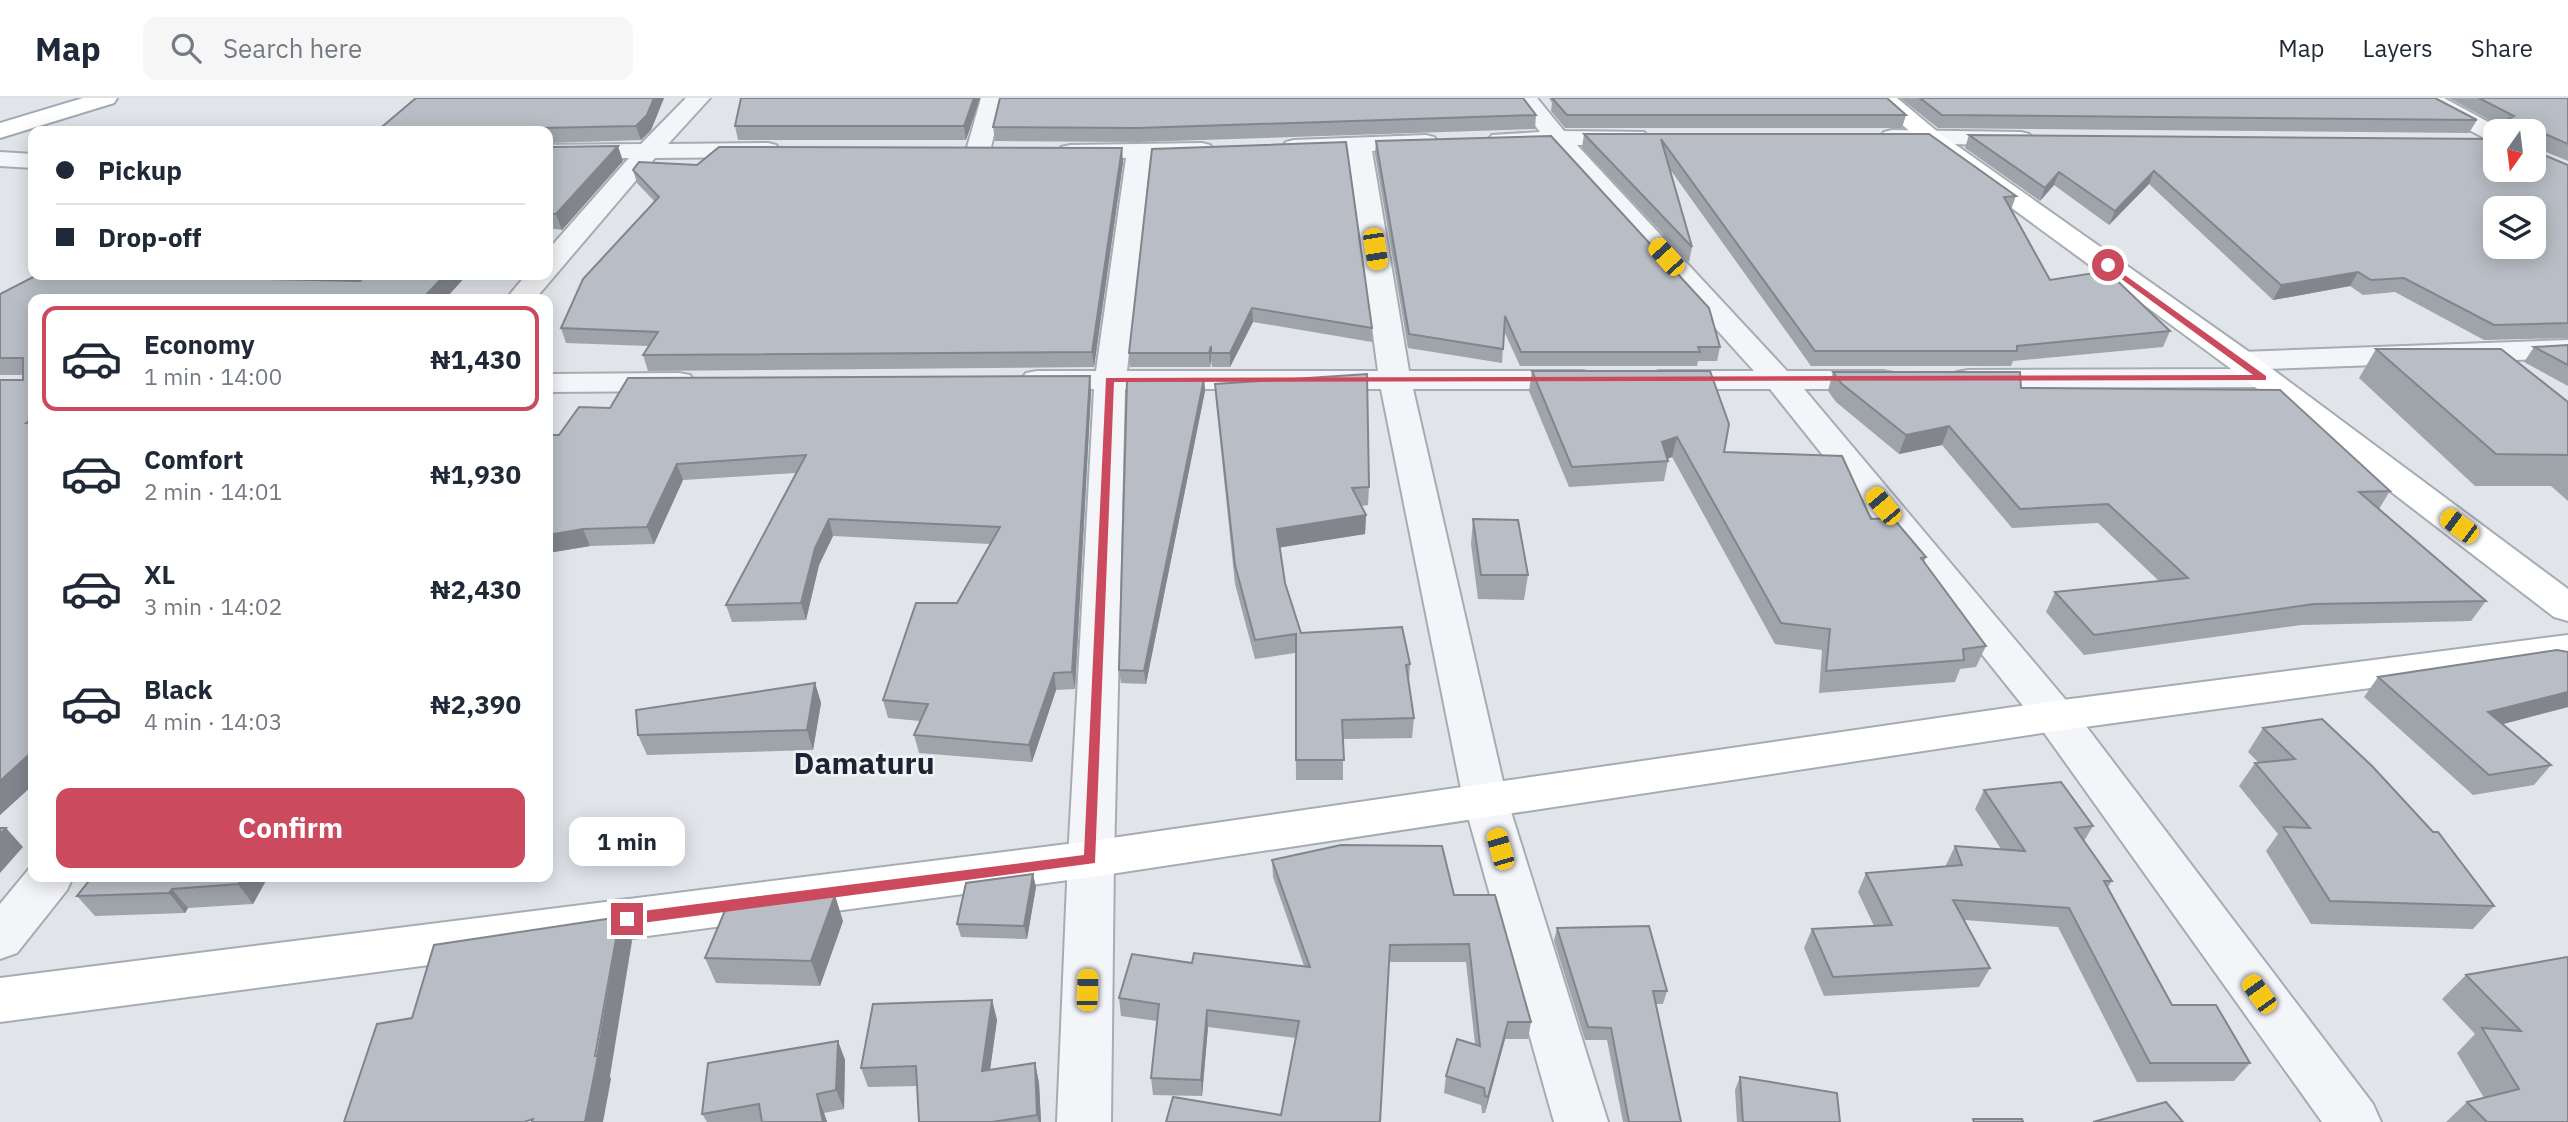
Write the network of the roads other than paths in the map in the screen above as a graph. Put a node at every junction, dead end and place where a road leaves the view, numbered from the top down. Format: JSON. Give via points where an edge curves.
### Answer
{"nodes":[{"id":1,"x":64,"y":98,"type":"edge"},
{"id":2,"x":106,"y":98,"type":"edge"},
{"id":3,"x":699,"y":98,"type":"edge"},
{"id":4,"x":992,"y":98,"type":"edge"},
{"id":5,"x":1525,"y":98,"type":"edge"},
{"id":6,"x":1883,"y":98,"type":"edge"},
{"id":7,"x":2427,"y":98,"type":"edge"},
{"id":8,"x":0,"y":117,"type":"edge"},
{"id":9,"x":2483,"y":128,"type":"edge"},
{"id":10,"x":0,"y":131,"type":"edge"},
{"id":11,"x":1655,"y":137,"type":"edge"},
{"id":12,"x":1876,"y":137,"type":"edge"},
{"id":13,"x":1557,"y":138,"type":"junction"},
{"id":14,"x":1931,"y":138,"type":"junction"},
{"id":15,"x":2040,"y":140,"type":"edge"},
{"id":16,"x":1452,"y":141,"type":"edge"},
{"id":17,"x":1478,"y":141,"type":"edge"},
{"id":18,"x":2468,"y":143,"type":"edge"},
{"id":19,"x":2483,"y":143,"type":"edge"},
{"id":20,"x":1359,"y":144,"type":"junction"},
{"id":21,"x":1277,"y":147,"type":"edge"},
{"id":22,"x":1222,"y":149,"type":"edge"},
{"id":23,"x":649,"y":150,"type":"junction"},
{"id":24,"x":798,"y":150,"type":"edge"},
{"id":25,"x":951,"y":151,"type":"edge"},
{"id":26,"x":978,"y":151,"type":"junction"},
{"id":27,"x":1005,"y":151,"type":"edge"},
{"id":28,"x":1045,"y":151,"type":"edge"},
{"id":29,"x":553,"y":152,"type":"edge"},
{"id":30,"x":1139,"y":152,"type":"junction"},
{"id":31,"x":0,"y":159,"type":"edge"},
{"id":32,"x":28,"y":161,"type":"edge"},
{"id":33,"x":553,"y":261,"type":"edge"},
{"id":34,"x":537,"y":280,"type":"edge"},
{"id":35,"x":524,"y":294,"type":"edge"},
{"id":36,"x":2568,"y":349,"type":"edge"},
{"id":37,"x":2252,"y":369,"type":"junction"},
{"id":38,"x":1395,"y":379,"type":"junction"},
{"id":39,"x":1014,"y":380,"type":"edge"},
{"id":40,"x":1110,"y":380,"type":"junction"},
{"id":41,"x":1779,"y":380,"type":"junction"},
{"id":42,"x":712,"y":382,"type":"edge"},
{"id":43,"x":553,"y":383,"type":"edge"},
{"id":44,"x":2568,"y":608,"type":"edge"},
{"id":45,"x":2568,"y":648,"type":"edge"},
{"id":46,"x":2055,"y":716,"type":"junction"},
{"id":47,"x":1485,"y":799,"type":"junction"},
{"id":48,"x":1091,"y":859,"type":"junction"},
{"id":49,"x":46,"y":882,"type":"edge"},
{"id":50,"x":0,"y":939,"type":"edge"},
{"id":51,"x":0,"y":999,"type":"edge"},
{"id":52,"x":1084,"y":1122,"type":"edge"},
{"id":53,"x":1581,"y":1122,"type":"edge"},
{"id":54,"x":2354,"y":1122,"type":"edge"}],
"edges":[{"from":1,"to":8,"type":"street"},
{"from":2,"to":10,"type":"street"},
{"from":3,"to":23,"type":"street"},
{"from":4,"to":26,"type":"street"},
{"from":5,"to":13,"type":"street"},
{"from":6,"to":14,"type":"street"},
{"from":7,"to":9,"type":"street"},
{"from":11,"to":13,"type":"street"},
{"from":12,"to":14,"type":"street"},
{"from":13,"to":17,"type":"street"},
{"from":13,"to":41,"type":"street"},
{"from":14,"to":15,"type":"street"},
{"from":14,"to":37,"type":"street"},
{"from":16,"to":20,"type":"street"},
{"from":18,"to":19,"type":"street"},
{"from":20,"to":21,"type":"street"},
{"from":20,"to":38,"type":"street"},
{"from":22,"to":30,"type":"street"},
{"from":23,"to":24,"type":"street"},
{"from":23,"to":29,"type":"street"},
{"from":23,"to":33,"type":"street"},
{"from":25,"to":26,"type":"street"},
{"from":26,"to":27,"type":"street"},
{"from":28,"to":30,"type":"street"},
{"from":30,"to":40,"type":"street"},
{"from":31,"to":32,"type":"street"},
{"from":34,"to":35,"type":"street"},
{"from":36,"to":37,"type":"street"},
{"from":37,"to":41,"type":"street"},
{"from":37,"to":44,"type":"street"},
{"from":38,"to":40,"type":"street"},
{"from":38,"to":41,"type":"street"},
{"from":38,"to":47,"type":"street"},
{"from":39,"to":40,"type":"street"},
{"from":40,"to":48,"type":"street"},
{"from":41,"to":46,"type":"street"},
{"from":42,"to":43,"type":"street"},
{"from":45,"to":46,"type":"street"},
{"from":46,"to":47,"type":"street"},
{"from":46,"to":54,"type":"street"},
{"from":47,"to":48,"type":"street"},
{"from":47,"to":53,"type":"street"},
{"from":48,"to":51,"type":"street"},
{"from":48,"to":52,"type":"street"},
{"from":49,"to":50,"type":"street"}]}
